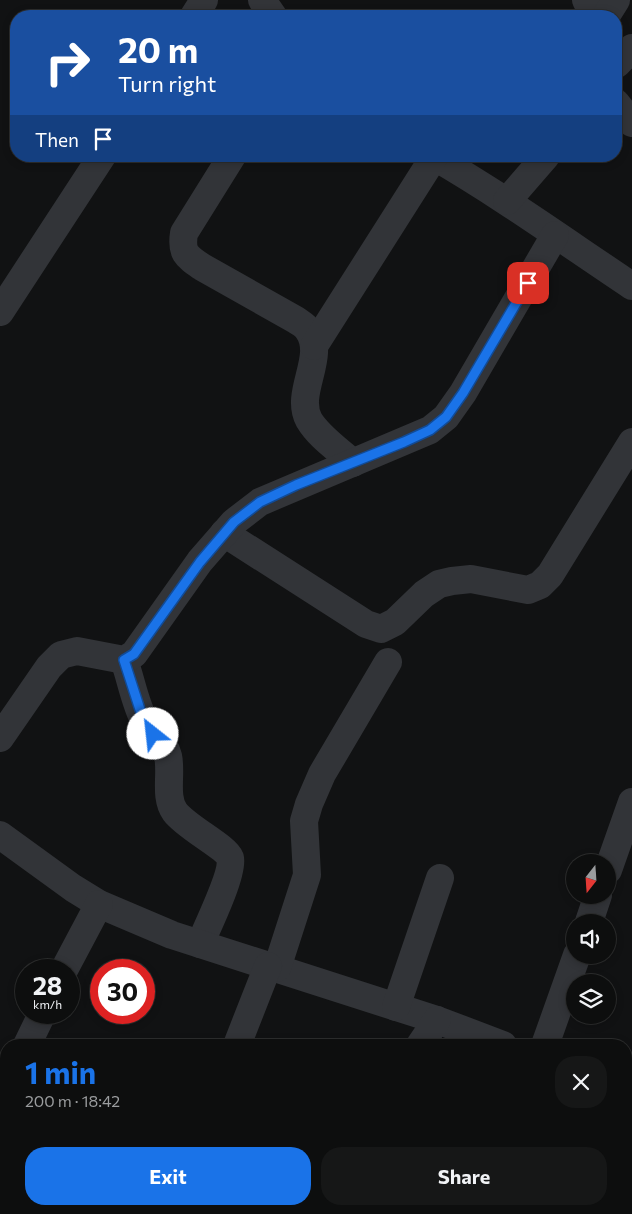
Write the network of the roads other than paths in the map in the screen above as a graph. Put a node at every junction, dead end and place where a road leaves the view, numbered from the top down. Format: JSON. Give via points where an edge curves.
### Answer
{"nodes":[{"id":1,"x":632,"y":48,"type":"edge"},
{"id":2,"x":622,"y":58,"type":"edge"},
{"id":3,"x":622,"y":110,"type":"edge"},
{"id":4,"x":632,"y":123,"type":"edge"},
{"id":5,"x":98,"y":162,"type":"edge"},
{"id":6,"x":228,"y":162,"type":"edge"},
{"id":7,"x":429,"y":162,"type":"edge"},
{"id":8,"x":443,"y":162,"type":"edge"},
{"id":9,"x":541,"y":162,"type":"edge"},
{"id":10,"x":507,"y":201,"type":"junction"},
{"id":11,"x":555,"y":235,"type":"junction"},
{"id":12,"x":632,"y":286,"type":"edge"},
{"id":13,"x":0,"y":312,"type":"edge"},
{"id":14,"x":314,"y":346,"type":"junction"},
{"id":15,"x":632,"y":442,"type":"edge"},
{"id":16,"x":353,"y":463,"type":"junction"},
{"id":17,"x":224,"y":533,"type":"junction"},
{"id":18,"x":124,"y":660,"type":"junction"},
{"id":19,"x":388,"y":662,"type":"dead end"},
{"id":20,"x":0,"y":738,"type":"edge"},
{"id":21,"x":632,"y":802,"type":"edge"},
{"id":22,"x":0,"y":835,"type":"edge"},
{"id":23,"x":614,"y":854,"type":"edge"},
{"id":24,"x":440,"y":878,"type":"dead end"},
{"id":25,"x":99,"y":904,"type":"junction"},
{"id":26,"x":200,"y":944,"type":"junction"},
{"id":27,"x":70,"y":959,"type":"edge"},
{"id":28,"x":574,"y":964,"type":"edge"},
{"id":29,"x":272,"y":967,"type":"junction"},
{"id":30,"x":396,"y":1007,"type":"junction"},
{"id":31,"x":437,"y":1020,"type":"junction"},
{"id":32,"x":37,"y":1024,"type":"edge"},
{"id":33,"x":30,"y":1039,"type":"edge"},
{"id":34,"x":240,"y":1039,"type":"edge"},
{"id":35,"x":424,"y":1039,"type":"edge"},
{"id":36,"x":487,"y":1039,"type":"edge"},
{"id":37,"x":547,"y":1039,"type":"edge"}],
"edges":[{"from":1,"to":2,"type":"street"},
{"from":3,"to":4,"type":"street"},
{"from":5,"to":13,"type":"street"},
{"from":6,"to":14,"type":"street","via":[[184,233],[182,246],[189,258],[202,267],[296,320],[308,330]]},
{"from":7,"to":14,"type":"street"},
{"from":8,"to":10,"type":"street"},
{"from":9,"to":10,"type":"street"},
{"from":10,"to":11,"type":"street"},
{"from":11,"to":12,"type":"street"},
{"from":11,"to":16,"type":"street","via":[[446,417],[430,430]]},
{"from":14,"to":16,"type":"street","via":[[304,403],[309,419],[319,433]]},
{"from":15,"to":17,"type":"street","via":[[550,575],[540,585],[528,590],[472,579],[439,584],[395,622],[381,629],[366,624]]},
{"from":16,"to":17,"type":"street","via":[[260,502]]},
{"from":17,"to":18,"type":"street","via":[[134,654]]},
{"from":18,"to":20,"type":"street","via":[[77,651],[61,655],[48,667]]},
{"from":18,"to":26,"type":"street","via":[[144,722],[165,746],[169,757],[170,797],[174,811],[230,857],[227,880]]},
{"from":19,"to":29,"type":"street","via":[[322,774],[310,804],[304,821],[307,875]]},
{"from":21,"to":23,"type":"street"},
{"from":22,"to":25,"type":"street"},
{"from":24,"to":30,"type":"street"},
{"from":25,"to":26,"type":"street"},
{"from":25,"to":27,"type":"street"},
{"from":26,"to":29,"type":"street"},
{"from":28,"to":37,"type":"street"},
{"from":29,"to":30,"type":"street"},
{"from":29,"to":34,"type":"street"},
{"from":30,"to":31,"type":"street"},
{"from":31,"to":35,"type":"street"},
{"from":31,"to":36,"type":"street"},
{"from":32,"to":33,"type":"street"}]}
